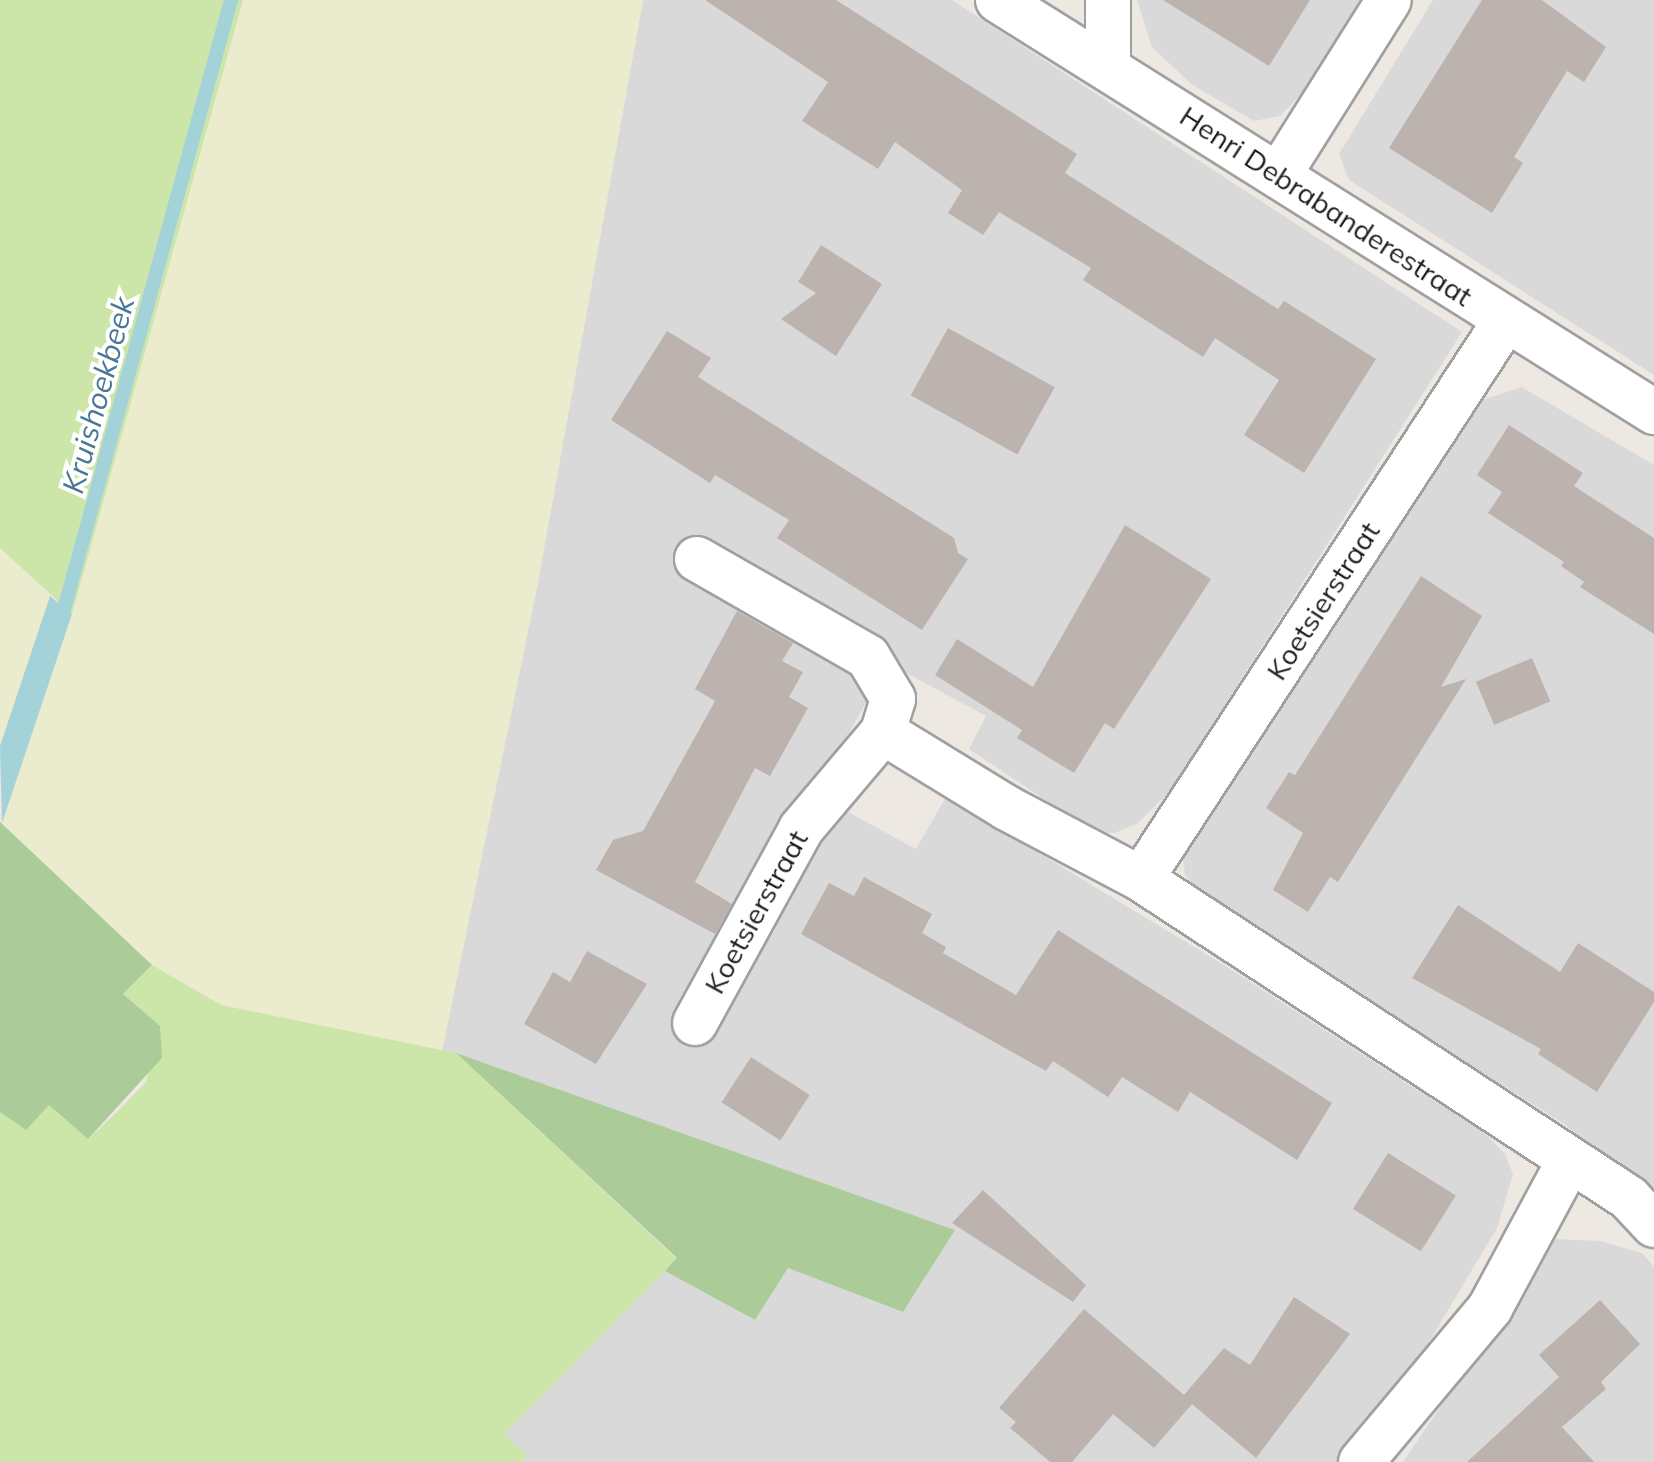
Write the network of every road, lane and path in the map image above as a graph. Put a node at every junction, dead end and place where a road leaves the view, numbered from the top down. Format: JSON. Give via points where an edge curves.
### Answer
{"nodes":[{"id":1,"x":1108,"y":0,"type":"edge"},
{"id":2,"x":1389,"y":0,"type":"edge"},
{"id":3,"x":1001,"y":1,"type":"edge"},
{"id":4,"x":1108,"y":67,"type":"junction"},
{"id":5,"x":1280,"y":173,"type":"junction"},
{"id":6,"x":1504,"y":323,"type":"junction"},
{"id":7,"x":1654,"y":412,"type":"edge"},
{"id":8,"x":697,"y":559,"type":"dead end"},
{"id":9,"x":883,"y":732,"type":"junction"},
{"id":10,"x":1141,"y":879,"type":"junction"},
{"id":11,"x":695,"y":1023,"type":"dead end"},
{"id":12,"x":1568,"y":1163,"type":"junction"},
{"id":13,"x":1654,"y":1225,"type":"edge"},
{"id":14,"x":1361,"y":1462,"type":"edge"}],
"edges":[{"from":1,"to":4,"type":"street"},
{"from":2,"to":5,"type":"street"},
{"from":3,"to":4,"type":"street","name":"Henri Debrabanderestraat"},
{"from":4,"to":5,"type":"street","name":"Henri Debrabanderestraat"},
{"from":5,"to":6,"type":"street","name":"Henri Debrabanderestraat"},
{"from":6,"to":7,"type":"street","name":"Henri Debrabanderestraat"},
{"from":6,"to":10,"type":"street","name":"Koetsierstraat"},
{"from":8,"to":9,"type":"street","name":"Koetsierstraat","via":[[868,657],[893,699]]},
{"from":9,"to":10,"type":"street","via":[[1007,808]]},
{"from":9,"to":11,"type":"street","name":"Koetsierstraat","via":[[801,829]]},
{"from":10,"to":12,"type":"street"},
{"from":12,"to":13,"type":"street","via":[[1629,1198]]},
{"from":12,"to":14,"type":"street","via":[[1490,1308]]}]}
